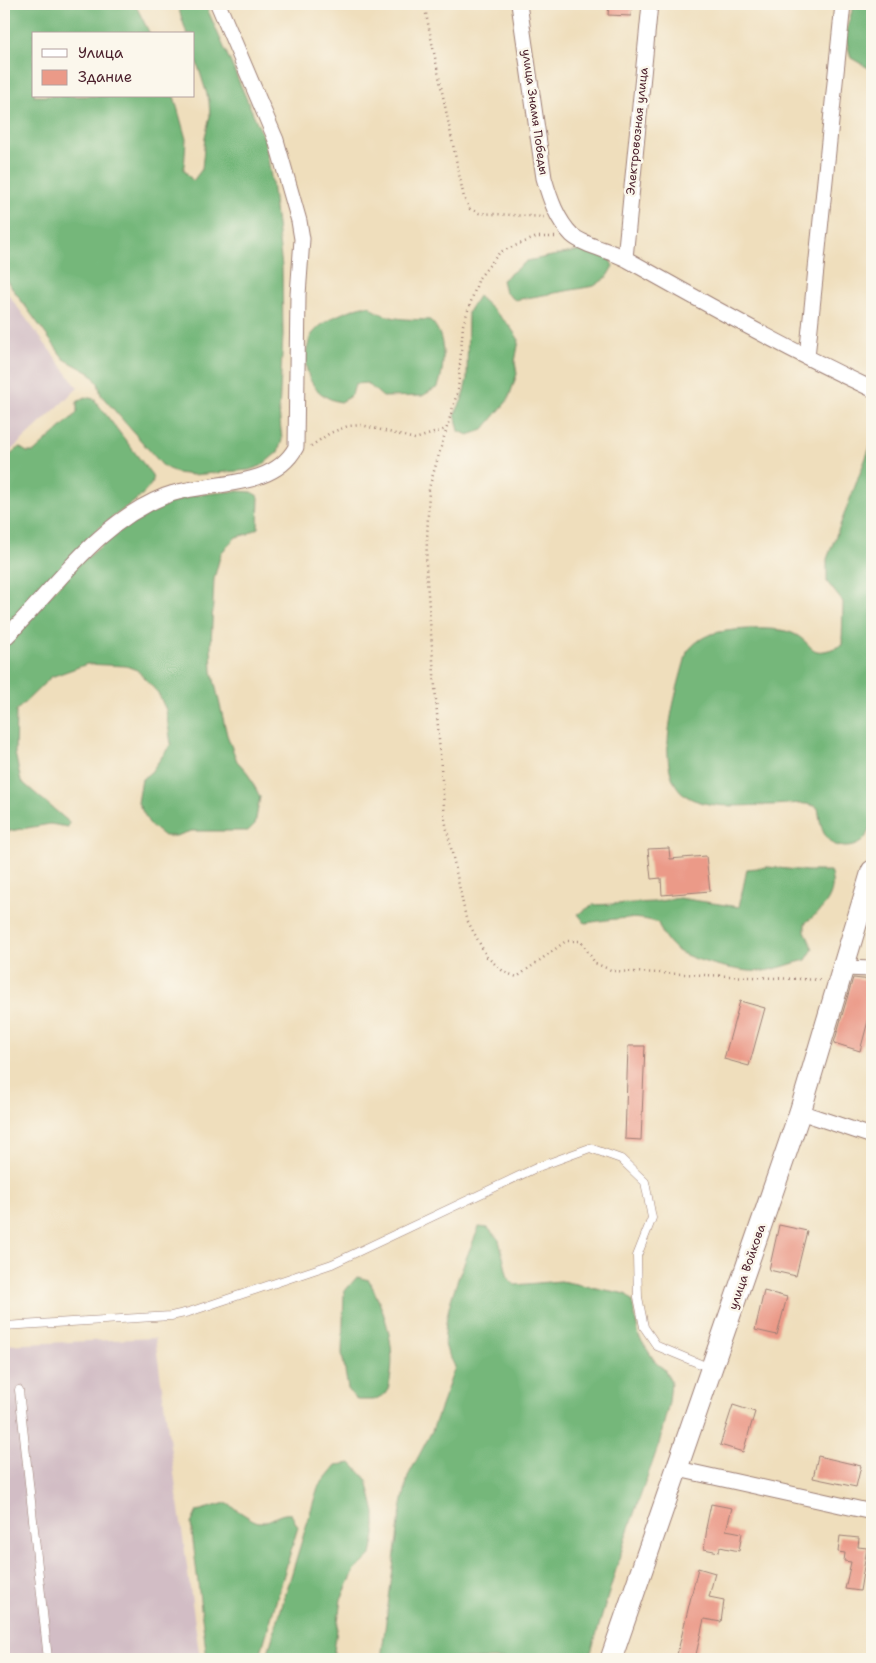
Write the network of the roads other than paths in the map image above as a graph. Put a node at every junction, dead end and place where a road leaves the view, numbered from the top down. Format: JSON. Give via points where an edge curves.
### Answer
{"nodes":[{"id":1,"x":218,"y":4,"type":"edge"},
{"id":2,"x":519,"y":4,"type":"edge"},
{"id":3,"x":650,"y":4,"type":"edge"},
{"id":4,"x":843,"y":4,"type":"edge"},
{"id":5,"x":625,"y":258,"type":"junction"},
{"id":6,"x":807,"y":357,"type":"junction"},
{"id":7,"x":872,"y":389,"type":"edge"},
{"id":8,"x":4,"y":639,"type":"edge"},
{"id":9,"x":872,"y":871,"type":"edge"},
{"id":10,"x":872,"y":969,"type":"edge"},
{"id":11,"x":842,"y":974,"type":"junction"},
{"id":12,"x":800,"y":1112,"type":"junction"},
{"id":13,"x":872,"y":1136,"type":"edge"},
{"id":14,"x":4,"y":1326,"type":"edge"},
{"id":15,"x":712,"y":1369,"type":"junction"},
{"id":16,"x":19,"y":1390,"type":"dead end"},
{"id":17,"x":678,"y":1469,"type":"junction"},
{"id":18,"x":872,"y":1512,"type":"edge"},
{"id":19,"x":48,"y":1659,"type":"edge"},
{"id":20,"x":611,"y":1659,"type":"edge"}],
"edges":[{"from":1,"to":8,"type":"street","via":[[276,140],[300,221],[296,447],[262,476],[250,481],[190,490],[140,508],[97,540]]},
{"from":2,"to":5,"type":"street","name":"улица Знамя Победы","via":[[549,197],[559,218],[574,237]]},
{"from":3,"to":5,"type":"street","name":"Электровозная улица"},
{"from":4,"to":6,"type":"street"},
{"from":5,"to":6,"type":"street","via":[[703,304]]},
{"from":6,"to":7,"type":"street"},
{"from":9,"to":11,"type":"street","name":"улица Войкова"},
{"from":10,"to":11,"type":"street"},
{"from":11,"to":12,"type":"street","name":"улица Войкова"},
{"from":12,"to":13,"type":"street"},
{"from":12,"to":15,"type":"street","name":"улица Войкова"},
{"from":14,"to":15,"type":"lane","via":[[171,1316],[189,1312],[332,1264],[538,1167],[590,1148],[622,1159],[645,1182],[652,1218],[637,1256],[638,1297],[644,1327],[657,1346]]},
{"from":15,"to":17,"type":"street","name":"улица Войкова"},
{"from":16,"to":19,"type":"lane"},
{"from":17,"to":18,"type":"street"},
{"from":17,"to":20,"type":"street","name":"улица Войкова"}]}
